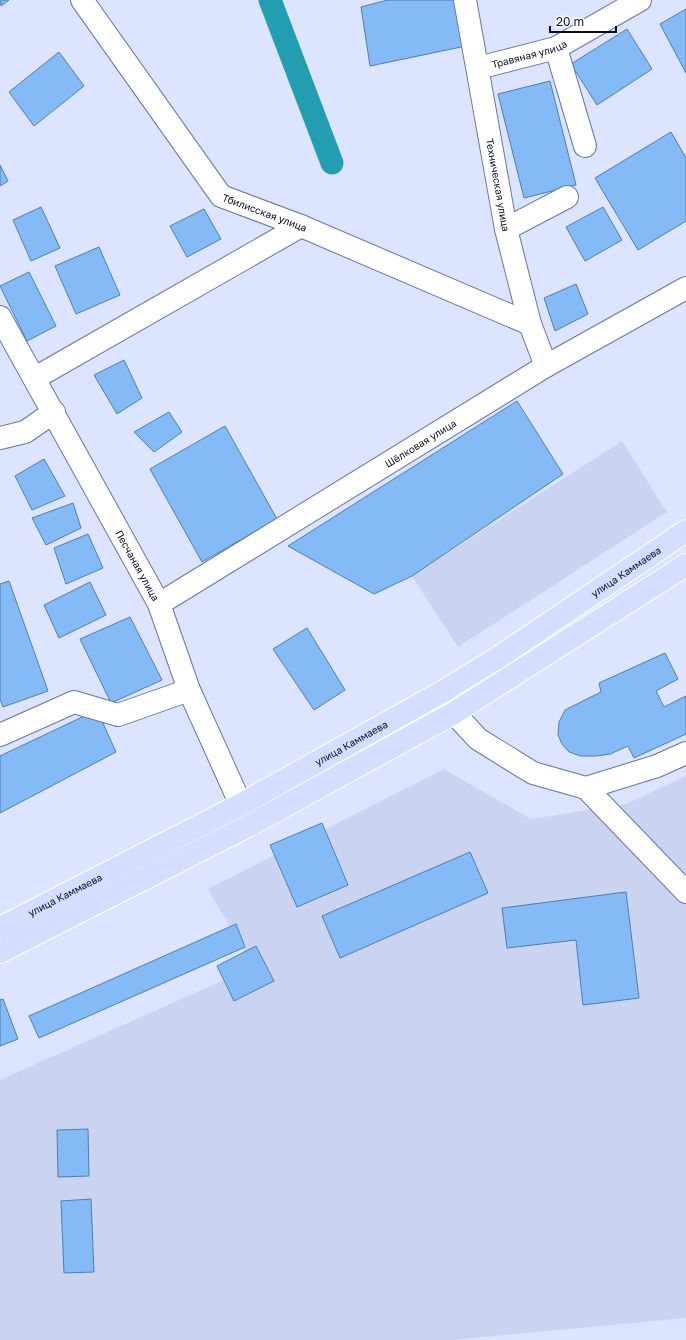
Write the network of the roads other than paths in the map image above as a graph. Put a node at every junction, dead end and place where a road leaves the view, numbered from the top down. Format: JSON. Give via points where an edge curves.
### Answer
{"nodes":[{"id":1,"x":82,"y":0,"type":"edge"},
{"id":2,"x":465,"y":0,"type":"edge"},
{"id":3,"x":640,"y":0,"type":"edge"},
{"id":4,"x":556,"y":48,"type":"junction"},
{"id":5,"x":478,"y":68,"type":"junction"},
{"id":6,"x":585,"y":146,"type":"dead end"},
{"id":7,"x":568,"y":197,"type":"dead end"},
{"id":8,"x":301,"y":226,"type":"junction"},
{"id":9,"x":506,"y":229,"type":"junction"},
{"id":10,"x":686,"y":288,"type":"edge"},
{"id":11,"x":0,"y":317,"type":"edge"},
{"id":12,"x":530,"y":324,"type":"junction"},
{"id":13,"x":546,"y":366,"type":"junction"},
{"id":14,"x":35,"y":378,"type":"junction"},
{"id":15,"x":54,"y":412,"type":"junction"},
{"id":16,"x":0,"y":438,"type":"edge"},
{"id":17,"x":686,"y":531,"type":"edge"},
{"id":18,"x":686,"y":565,"type":"edge"},
{"id":19,"x":159,"y":604,"type":"junction"},
{"id":20,"x":189,"y":690,"type":"junction"},
{"id":21,"x":442,"y":692,"type":"junction"},
{"id":22,"x":454,"y":713,"type":"junction"},
{"id":23,"x":0,"y":734,"type":"edge"},
{"id":24,"x":686,"y":753,"type":"edge"},
{"id":25,"x":586,"y":788,"type":"junction"},
{"id":26,"x":240,"y":805,"type":"junction"},
{"id":27,"x":250,"y":825,"type":"junction"},
{"id":28,"x":686,"y":892,"type":"edge"},
{"id":29,"x":0,"y":928,"type":"edge"},
{"id":30,"x":0,"y":952,"type":"edge"}],
"edges":[{"from":1,"to":8,"type":"street","name":"Тбилисская улица","via":[[221,196]]},
{"from":2,"to":5,"type":"street","name":"Техническая улица"},
{"from":3,"to":4,"type":"street","name":"Травяная улица"},
{"from":4,"to":5,"type":"street","name":"Травяная улица"},
{"from":4,"to":6,"type":"street"},
{"from":5,"to":9,"type":"street","name":"Техническая улица"},
{"from":7,"to":9,"type":"street"},
{"from":8,"to":12,"type":"street","name":"Тбилисская улица"},
{"from":8,"to":14,"type":"street"},
{"from":9,"to":12,"type":"street","name":"Техническая улица"},
{"from":10,"to":13,"type":"street","name":"Шёлковая улица"},
{"from":11,"to":14,"type":"street","name":"Песчаная улица"},
{"from":12,"to":13,"type":"street","name":"Техническая улица"},
{"from":13,"to":19,"type":"street","name":"Шёлковая улица"},
{"from":14,"to":15,"type":"street","name":"Песчаная улица"},
{"from":15,"to":16,"type":"street","via":[[25,432]]},
{"from":15,"to":19,"type":"street","name":"Песчаная улица"},
{"from":17,"to":21,"type":"main road","name":"улица Каммаева","via":[[499,657]]},
{"from":18,"to":22,"type":"main road"},
{"from":19,"to":20,"type":"street","name":"Песчаная улица"},
{"from":20,"to":23,"type":"street","via":[[118,715],[74,702]]},
{"from":20,"to":26,"type":"street","name":"Песчаная улица"},
{"from":21,"to":22,"type":"street"},
{"from":21,"to":26,"type":"main road","name":"улица Каммаева"},
{"from":22,"to":25,"type":"street","via":[[478,739],[533,773]]},
{"from":22,"to":27,"type":"main road"},
{"from":24,"to":25,"type":"street","via":[[657,766]]},
{"from":25,"to":28,"type":"street"},
{"from":26,"to":27,"type":"street","name":"Песчаная улица"},
{"from":26,"to":29,"type":"main road","name":"улица Каммаева"},
{"from":27,"to":30,"type":"main road"}]}
